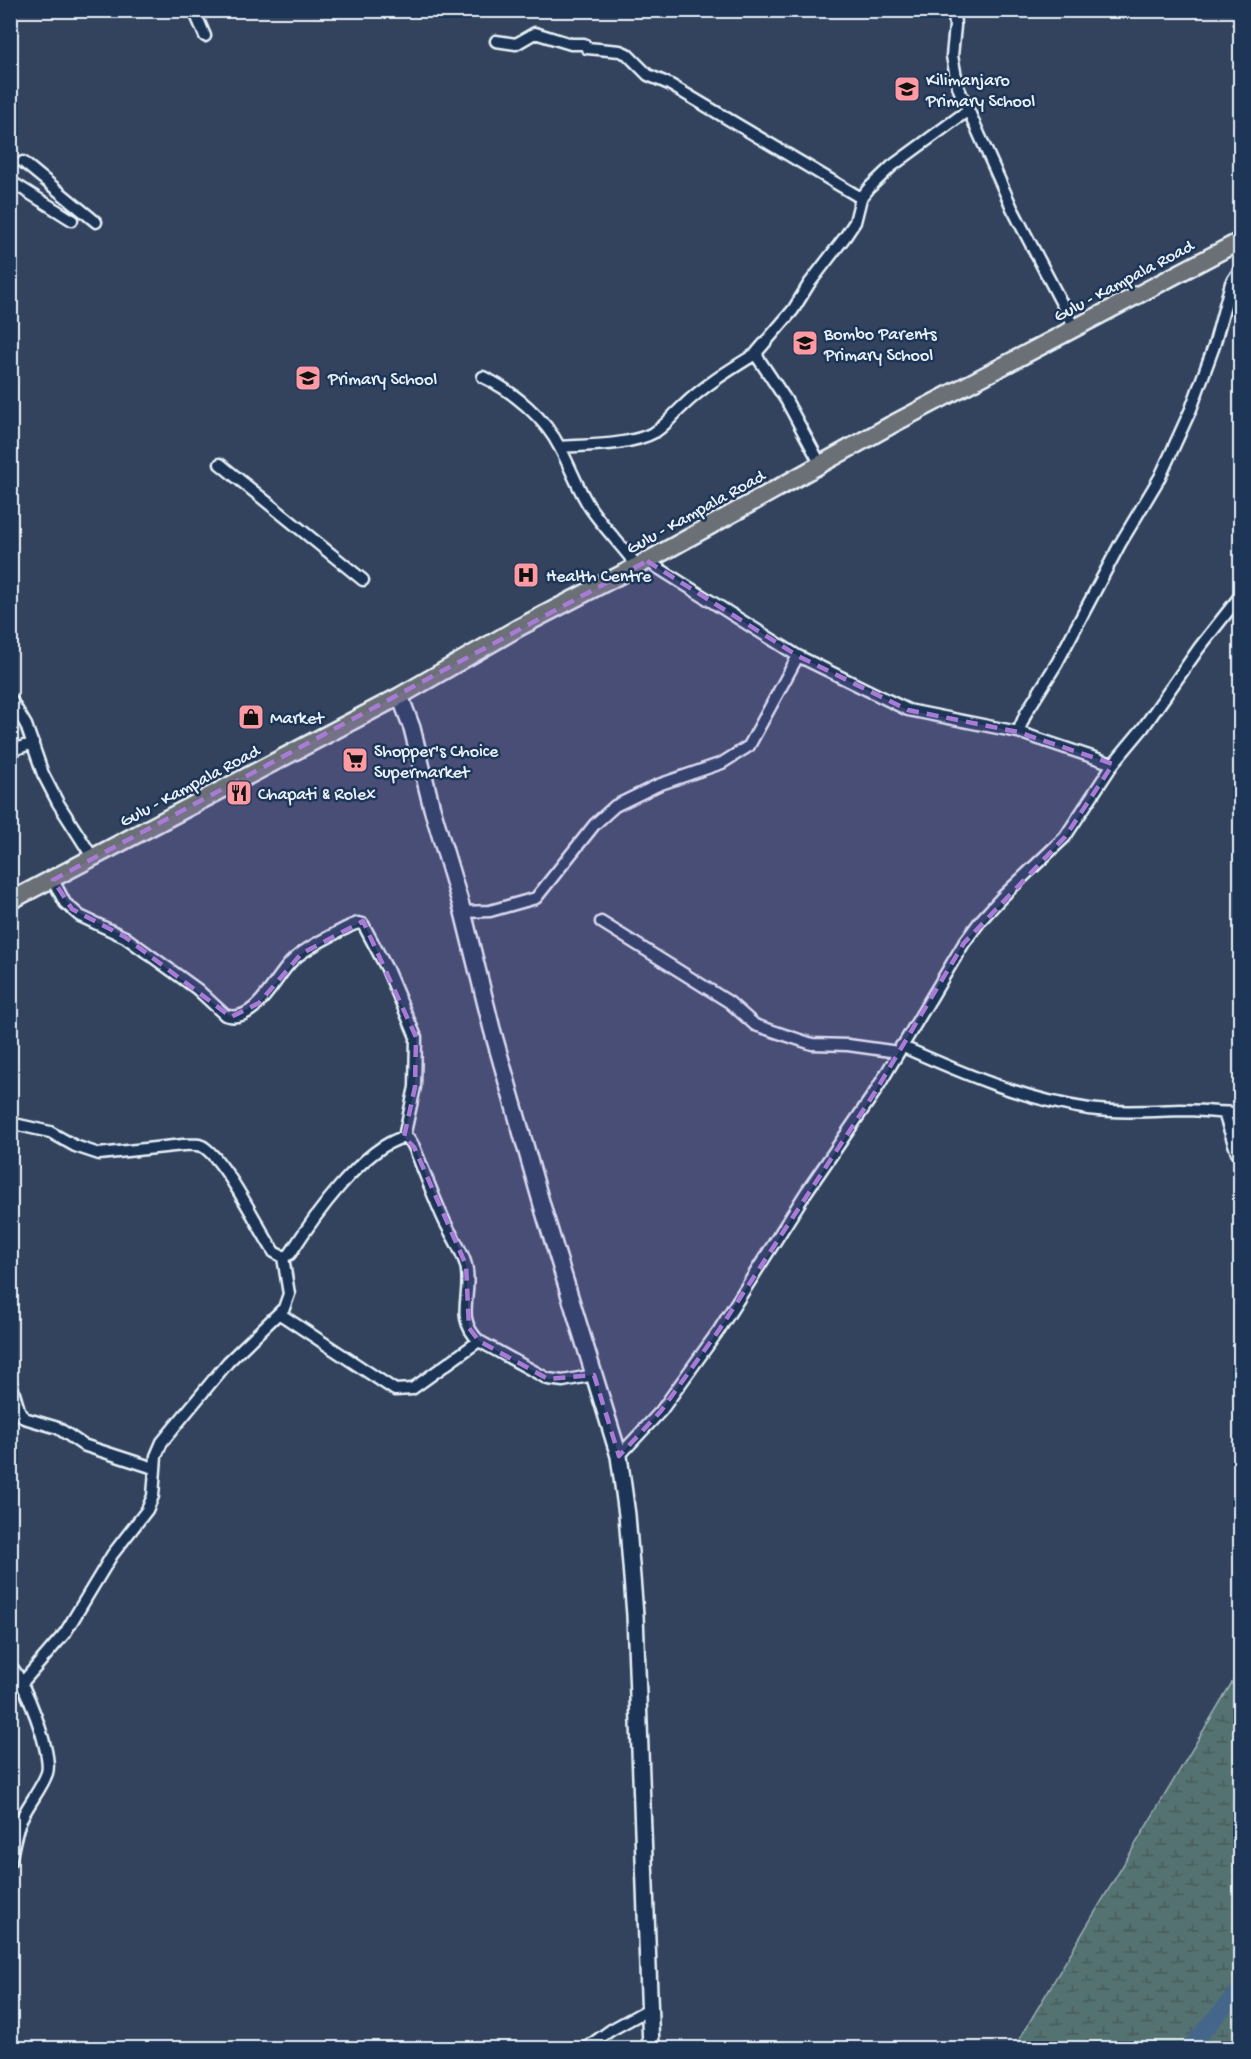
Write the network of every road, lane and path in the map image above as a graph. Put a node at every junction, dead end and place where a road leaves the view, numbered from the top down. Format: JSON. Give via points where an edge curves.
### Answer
{"nodes":[{"id":1,"x":194,"y":10,"type":"edge"},
{"id":2,"x":954,"y":10,"type":"edge"},
{"id":3,"x":205,"y":36,"type":"dead end"},
{"id":4,"x":496,"y":41,"type":"dead end"},
{"id":5,"x":967,"y":111,"type":"junction"},
{"id":6,"x":22,"y":162,"type":"dead end"},
{"id":7,"x":10,"y":181,"type":"edge"},
{"id":8,"x":861,"y":198,"type":"junction"},
{"id":9,"x":72,"y":220,"type":"dead end"},
{"id":10,"x":96,"y":222,"type":"dead end"},
{"id":11,"x":1240,"y":241,"type":"edge"},
{"id":12,"x":1240,"y":269,"type":"edge"},
{"id":13,"x":1074,"y":327,"type":"junction"},
{"id":14,"x":757,"y":354,"type":"junction"},
{"id":15,"x":483,"y":377,"type":"dead end"},
{"id":16,"x":560,"y":447,"type":"junction"},
{"id":17,"x":220,"y":464,"type":"dead end"},
{"id":18,"x":821,"y":465,"type":"junction"},
{"id":19,"x":642,"y":564,"type":"junction"},
{"id":20,"x":363,"y":580,"type":"dead end"},
{"id":21,"x":1240,"y":596,"type":"edge"},
{"id":22,"x":798,"y":656,"type":"junction"},
{"id":23,"x":400,"y":696,"type":"junction"},
{"id":24,"x":10,"y":698,"type":"edge"},
{"id":25,"x":1018,"y":732,"type":"junction"},
{"id":26,"x":33,"y":743,"type":"junction"},
{"id":27,"x":10,"y":751,"type":"edge"},
{"id":28,"x":1113,"y":764,"type":"junction"},
{"id":29,"x":93,"y":858,"type":"junction"},
{"id":30,"x":53,"y":880,"type":"junction"},
{"id":31,"x":10,"y":901,"type":"edge"},
{"id":32,"x":463,"y":912,"type":"junction"},
{"id":33,"x":601,"y":922,"type":"dead end"},
{"id":34,"x":899,"y":1049,"type":"junction"},
{"id":35,"x":1224,"y":1113,"type":"junction"},
{"id":36,"x":1240,"y":1113,"type":"edge"},
{"id":37,"x":10,"y":1123,"type":"edge"},
{"id":38,"x":404,"y":1137,"type":"junction"},
{"id":39,"x":1240,"y":1155,"type":"edge"},
{"id":40,"x":283,"y":1257,"type":"junction"},
{"id":41,"x":280,"y":1314,"type":"junction"},
{"id":42,"x":479,"y":1341,"type":"junction"},
{"id":43,"x":594,"y":1375,"type":"junction"},
{"id":44,"x":10,"y":1380,"type":"edge"},
{"id":45,"x":619,"y":1456,"type":"junction"},
{"id":46,"x":154,"y":1468,"type":"junction"},
{"id":47,"x":10,"y":1665,"type":"edge"},
{"id":48,"x":22,"y":1683,"type":"junction"},
{"id":49,"x":10,"y":1862,"type":"edge"},
{"id":50,"x":649,"y":2009,"type":"junction"},
{"id":51,"x":586,"y":2049,"type":"edge"},
{"id":52,"x":651,"y":2049,"type":"edge"}],
"edges":[{"from":1,"to":3,"type":"street"},
{"from":2,"to":5,"type":"street","via":[[953,69]]},
{"from":4,"to":8,"type":"street","via":[[516,44],[535,33],[584,44],[586,48],[627,54],[648,75]]},
{"from":5,"to":8,"type":"street","via":[[886,171]]},
{"from":5,"to":13,"type":"street"},
{"from":6,"to":10,"type":"street"},
{"from":7,"to":9,"type":"street"},
{"from":8,"to":14,"type":"street","via":[[855,222],[845,237],[794,310]]},
{"from":11,"to":13,"type":"main road","name":"Gulu - Kampala Road"},
{"from":12,"to":25,"type":"street","via":[[1231,283],[1200,387],[1160,477]]},
{"from":13,"to":18,"type":"main road","name":"Gulu - Kampala Road"},
{"from":14,"to":16,"type":"street","via":[[708,386],[654,432],[618,442]]},
{"from":14,"to":18,"type":"street"},
{"from":15,"to":16,"type":"street","via":[[529,409]]},
{"from":16,"to":19,"type":"street","via":[[590,508]]},
{"from":17,"to":20,"type":"street"},
{"from":18,"to":19,"type":"main road","name":"Gulu - Kampala Road"},
{"from":19,"to":22,"type":"street"},
{"from":19,"to":23,"type":"main road","name":"Gulu - Kampala Road","via":[[518,628]]},
{"from":21,"to":28,"type":"street"},
{"from":22,"to":25,"type":"street","via":[[908,710]]},
{"from":22,"to":32,"type":"street","via":[[749,746],[722,763],[658,785],[615,806],[595,824],[536,898],[490,911]]},
{"from":23,"to":29,"type":"main road","name":"Gulu - Kampala Road"},
{"from":23,"to":32,"type":"street"},
{"from":24,"to":26,"type":"street"},
{"from":25,"to":28,"type":"street"},
{"from":26,"to":27,"type":"street"},
{"from":26,"to":29,"type":"street","via":[[46,781]]},
{"from":28,"to":34,"type":"street","via":[[1065,837],[981,920]]},
{"from":29,"to":30,"type":"main road","name":"Gulu - Kampala Road"},
{"from":30,"to":31,"type":"main road","name":"Gulu - Kampala Road"},
{"from":30,"to":38,"type":"street","via":[[65,903],[80,916],[125,936],[231,1017],[259,1003],[288,964],[301,954],[350,926],[363,924],[416,1036],[415,1087]]},
{"from":32,"to":43,"type":"street","via":[[540,1201]]},
{"from":33,"to":34,"type":"street","via":[[729,1002],[755,1025],[812,1044]]},
{"from":34,"to":35,"type":"street","via":[[1006,1090],[1087,1109]]},
{"from":34,"to":45,"type":"street","via":[[719,1330],[661,1411]]},
{"from":35,"to":36,"type":"street"},
{"from":35,"to":39,"type":"street"},
{"from":37,"to":40,"type":"street","via":[[50,1132],[99,1154],[196,1144],[204,1147],[229,1176],[274,1252]]},
{"from":38,"to":40,"type":"street","via":[[379,1149],[336,1190],[290,1254]]},
{"from":38,"to":42,"type":"street","via":[[414,1147],[466,1265],[465,1319]]},
{"from":40,"to":41,"type":"street","via":[[289,1294]]},
{"from":41,"to":42,"type":"street","via":[[395,1390],[412,1389]]},
{"from":41,"to":46,"type":"street","via":[[228,1362],[184,1414],[162,1442]]},
{"from":42,"to":43,"type":"street","via":[[548,1379],[563,1381]]},
{"from":43,"to":45,"type":"street"},
{"from":44,"to":46,"type":"street","via":[[24,1418],[58,1428],[82,1445]]},
{"from":45,"to":50,"type":"street","via":[[635,1615]]},
{"from":46,"to":48,"type":"street","via":[[153,1496],[147,1510],[112,1555],[65,1633]]},
{"from":47,"to":48,"type":"street"},
{"from":48,"to":49,"type":"street","via":[[49,1763],[21,1821]]},
{"from":50,"to":51,"type":"street"},
{"from":50,"to":52,"type":"street"}]}
